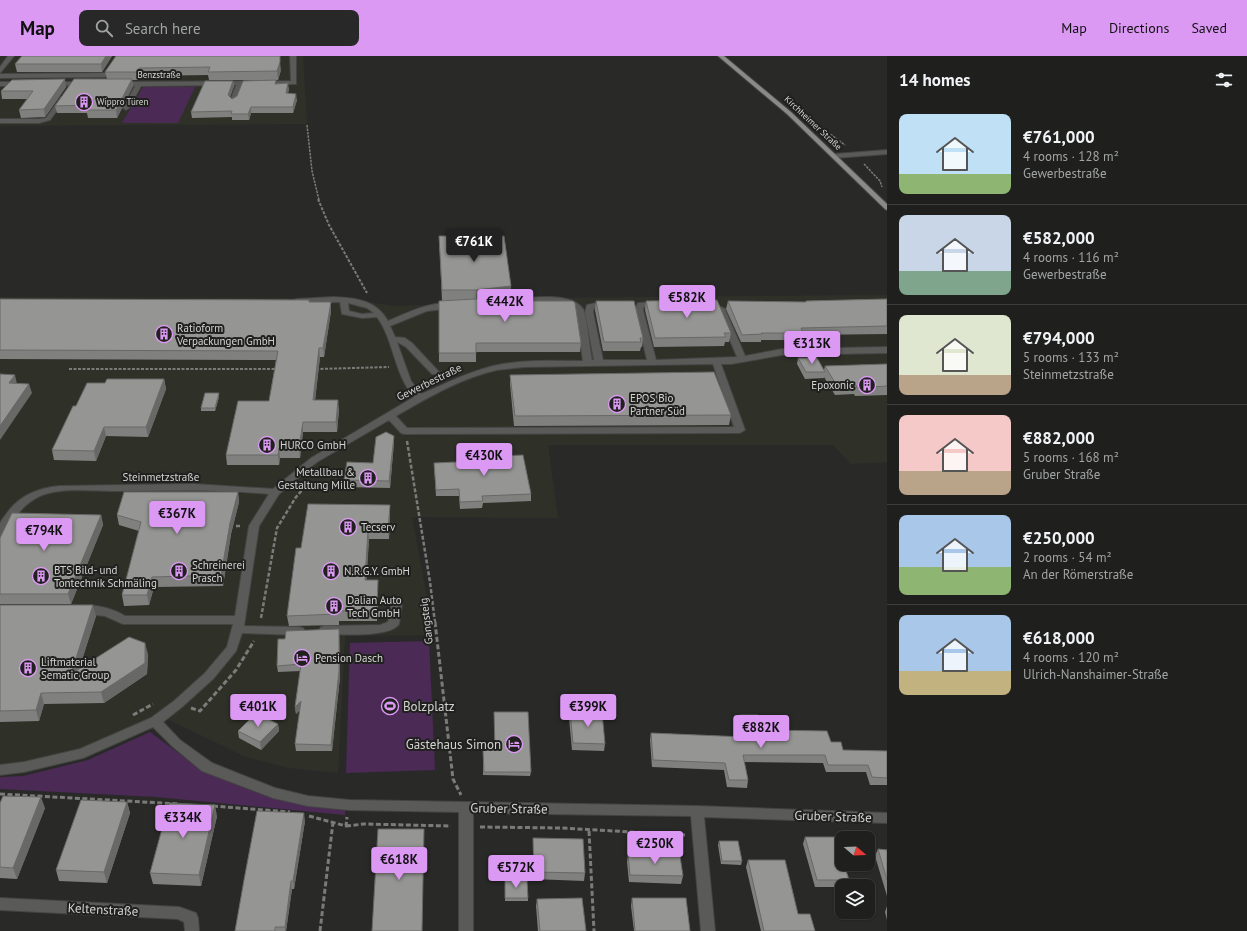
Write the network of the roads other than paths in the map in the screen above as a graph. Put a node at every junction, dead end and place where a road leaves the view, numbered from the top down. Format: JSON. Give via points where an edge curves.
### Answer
{"nodes":[{"id":1,"x":11,"y":56,"type":"edge"},
{"id":2,"x":293,"y":56,"type":"edge"},
{"id":3,"x":721,"y":56,"type":"edge"},
{"id":4,"x":109,"y":69,"type":"edge"},
{"id":5,"x":0,"y":71,"type":"edge"},
{"id":6,"x":105,"y":75,"type":"junction"},
{"id":7,"x":0,"y":76,"type":"edge"},
{"id":8,"x":49,"y":76,"type":"junction"},
{"id":9,"x":240,"y":83,"type":"junction"},
{"id":10,"x":0,"y":84,"type":"edge"},
{"id":11,"x":11,"y":84,"type":"junction"},
{"id":12,"x":31,"y":84,"type":"edge"},
{"id":13,"x":73,"y":84,"type":"junction"},
{"id":14,"x":93,"y":84,"type":"edge"},
{"id":15,"x":100,"y":84,"type":"edge"},
{"id":16,"x":110,"y":84,"type":"edge"},
{"id":17,"x":139,"y":84,"type":"junction"},
{"id":18,"x":69,"y":89,"type":"edge"},
{"id":19,"x":4,"y":93,"type":"edge"},
{"id":20,"x":65,"y":95,"type":"edge"},
{"id":21,"x":233,"y":101,"type":"edge"},
{"id":22,"x":126,"y":108,"type":"dead end"},
{"id":23,"x":0,"y":121,"type":"edge"},
{"id":24,"x":887,"y":153,"type":"edge"},
{"id":25,"x":835,"y":156,"type":"junction"},
{"id":26,"x":887,"y":208,"type":"edge"},
{"id":27,"x":288,"y":301,"type":"edge"},
{"id":28,"x":344,"y":301,"type":"junction"},
{"id":29,"x":498,"y":303,"type":"edge"},
{"id":30,"x":667,"y":304,"type":"edge"},
{"id":31,"x":619,"y":305,"type":"edge"},
{"id":32,"x":462,"y":306,"type":"edge"},
{"id":33,"x":720,"y":309,"type":"edge"},
{"id":34,"x":379,"y":314,"type":"junction"},
{"id":35,"x":385,"y":325,"type":"junction"},
{"id":36,"x":392,"y":339,"type":"junction"},
{"id":37,"x":887,"y":350,"type":"edge"},
{"id":38,"x":742,"y":359,"type":"junction"},
{"id":39,"x":716,"y":361,"type":"junction"},
{"id":40,"x":652,"y":362,"type":"junction"},
{"id":41,"x":588,"y":363,"type":"junction"},
{"id":42,"x":599,"y":363,"type":"junction"},
{"id":43,"x":435,"y":372,"type":"dead end"},
{"id":44,"x":420,"y":398,"type":"junction"},
{"id":45,"x":390,"y":415,"type":"junction"},
{"id":46,"x":276,"y":492,"type":"junction"},
{"id":47,"x":0,"y":533,"type":"edge"},
{"id":48,"x":396,"y":604,"type":"dead end"},
{"id":49,"x":69,"y":610,"type":"edge"},
{"id":50,"x":239,"y":625,"type":"junction"},
{"id":51,"x":155,"y":721,"type":"junction"},
{"id":52,"x":0,"y":770,"type":"edge"},
{"id":53,"x":466,"y":807,"type":"junction"},
{"id":54,"x":697,"y":811,"type":"junction"},
{"id":55,"x":887,"y":818,"type":"edge"},
{"id":56,"x":0,"y":904,"type":"edge"},
{"id":57,"x":192,"y":931,"type":"edge"},
{"id":58,"x":466,"y":931,"type":"edge"},
{"id":59,"x":708,"y":931,"type":"edge"}],
"edges":[{"from":1,"to":5,"type":"street"},
{"from":2,"to":9,"type":"street","name":"Benzstraße","via":[[294,83]]},
{"from":3,"to":25,"type":"main road","name":"Kirchheimer Straße","via":[[756,84]]},
{"from":4,"to":6,"type":"street"},
{"from":6,"to":8,"type":"street"},
{"from":6,"to":15,"type":"street"},
{"from":7,"to":8,"type":"street"},
{"from":8,"to":13,"type":"street","via":[[44,84]]},
{"from":9,"to":17,"type":"street","name":"Benzstraße"},
{"from":9,"to":21,"type":"street"},
{"from":10,"to":11,"type":"street"},
{"from":11,"to":12,"type":"street"},
{"from":11,"to":19,"type":"street"},
{"from":13,"to":14,"type":"street"},
{"from":13,"to":18,"type":"street"},
{"from":16,"to":17,"type":"street","name":"Benzstraße"},
{"from":17,"to":22,"type":"street"},
{"from":20,"to":23,"type":"street","via":[[48,119]]},
{"from":24,"to":25,"type":"street"},
{"from":25,"to":26,"type":"main road","name":"Kirchheimer Straße"},
{"from":27,"to":28,"type":"street"},
{"from":28,"to":34,"type":"street","via":[[371,306]]},
{"from":28,"to":34,"type":"street","via":[[345,312],[354,316]]},
{"from":29,"to":41,"type":"street","via":[[535,300],[559,301],[577,306],[580,310]]},
{"from":30,"to":40,"type":"street","via":[[640,305],[639,310]]},
{"from":31,"to":42,"type":"street","via":[[590,307]]},
{"from":32,"to":35,"type":"street","via":[[433,306],[416,310]]},
{"from":33,"to":38,"type":"street"},
{"from":34,"to":35,"type":"street"},
{"from":35,"to":36,"type":"street"},
{"from":36,"to":43,"type":"street","via":[[402,340],[409,345]]},
{"from":36,"to":44,"type":"street","via":[[407,382]]},
{"from":37,"to":38,"type":"street","name":"Gewerbestraße","via":[[782,352]]},
{"from":38,"to":39,"type":"street","name":"Gewerbestraße"},
{"from":39,"to":40,"type":"street","name":"Gewerbestraße"},
{"from":39,"to":45,"type":"street","via":[[740,430],[404,431]]},
{"from":40,"to":42,"type":"street","name":"Gewerbestraße"},
{"from":41,"to":42,"type":"street","name":"Gewerbestraße"},
{"from":41,"to":44,"type":"street","name":"Gewerbestraße","via":[[524,364],[496,368],[469,376]]},
{"from":44,"to":45,"type":"street","name":"Gewerbestraße"},
{"from":45,"to":46,"type":"street","name":"Gewerbestraße","via":[[314,460]]},
{"from":46,"to":47,"type":"street","name":"Steinmetzstraße","via":[[248,489],[93,488],[46,491],[19,504]]},
{"from":46,"to":50,"type":"street","name":"Gewerbestraße","via":[[254,526]]},
{"from":48,"to":50,"type":"street","via":[[393,624],[382,629],[259,632]]},
{"from":49,"to":50,"type":"street","via":[[100,610],[113,613],[123,620]]},
{"from":50,"to":51,"type":"street","name":"Gewerbestraße","via":[[232,648],[209,676]]},
{"from":51,"to":52,"type":"street","name":"Gewerbestraße","via":[[83,752],[24,767]]},
{"from":51,"to":53,"type":"street","name":"Gruber Straße","via":[[176,744],[208,767],[273,794],[349,805]]},
{"from":53,"to":54,"type":"street","name":"Gruber Straße"},
{"from":53,"to":58,"type":"street"},
{"from":54,"to":55,"type":"street","name":"Gruber Straße"},
{"from":54,"to":59,"type":"street"},
{"from":56,"to":57,"type":"street","name":"Keltenstraße","via":[[179,913],[191,918]]}]}
